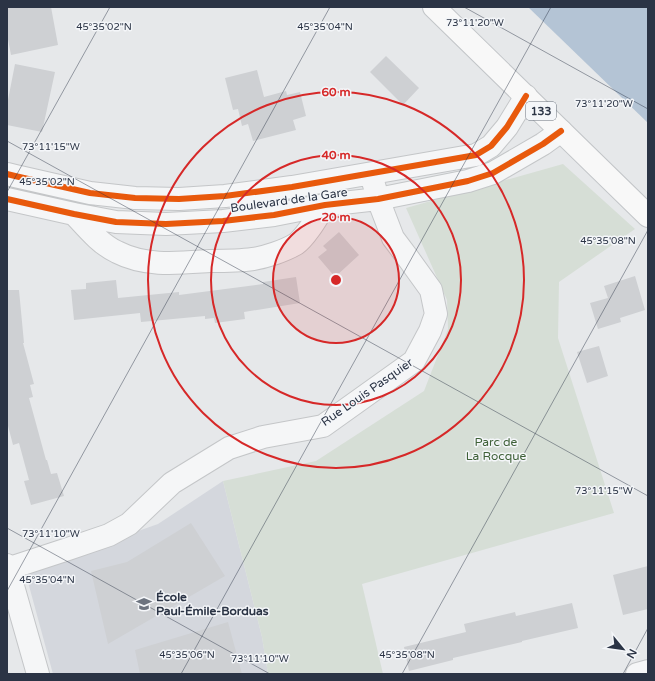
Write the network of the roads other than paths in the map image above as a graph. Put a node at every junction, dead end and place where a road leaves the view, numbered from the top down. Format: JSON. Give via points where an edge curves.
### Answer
{"nodes":[{"id":1,"x":434,"y":7,"type":"edge"},
{"id":2,"x":526,"y":96,"type":"junction"},
{"id":3,"x":561,"y":131,"type":"junction"},
{"id":4,"x":7,"y":174,"type":"edge"},
{"id":5,"x":371,"y":174,"type":"junction"},
{"id":6,"x":7,"y":199,"type":"edge"},
{"id":7,"x":378,"y":199,"type":"junction"},
{"id":8,"x":325,"y":205,"type":"junction"},
{"id":9,"x":74,"y":214,"type":"junction"},
{"id":10,"x":648,"y":216,"type":"edge"},
{"id":11,"x":7,"y":567,"type":"edge"},
{"id":12,"x":648,"y":671,"type":"edge"},
{"id":13,"x":38,"y":674,"type":"edge"},
{"id":14,"x":637,"y":674,"type":"edge"}],
"edges":[{"from":1,"to":2,"type":"main road","number":"133"},
{"from":2,"to":3,"type":"main road","number":"133"},
{"from":2,"to":5,"type":"street","name":"Boulevard de la Gare","via":[[508,127],[491,146],[476,155]]},
{"from":3,"to":7,"type":"street","name":"Boulevard de la Gare","via":[[493,173],[468,181]]},
{"from":3,"to":10,"type":"main road","number":"133"},
{"from":4,"to":5,"type":"street","name":"Boulevard de la Gare","via":[[90,193],[179,199],[225,196]]},
{"from":5,"to":7,"type":"street","name":"Rue Louis Pasquier"},
{"from":6,"to":9,"type":"street","name":"Boulevard de la Gare"},
{"from":7,"to":8,"type":"street","name":"Boulevard de la Gare"},
{"from":7,"to":11,"type":"street","name":"Rue Louis Pasquier","via":[[393,238],[431,290],[436,314],[430,332],[414,361],[323,426],[263,437],[229,448],[172,483],[129,524],[109,535]]},
{"from":8,"to":9,"type":"street","name":"Boulevard de la Gare","via":[[274,215],[166,224],[116,222]]},
{"from":8,"to":9,"type":"street","name":"Boulevard de la Gare","via":[[297,243],[279,251],[253,259],[167,264],[143,261],[116,252],[100,241]]},
{"from":11,"to":13,"type":"street"},
{"from":12,"to":14,"type":"street"}]}
